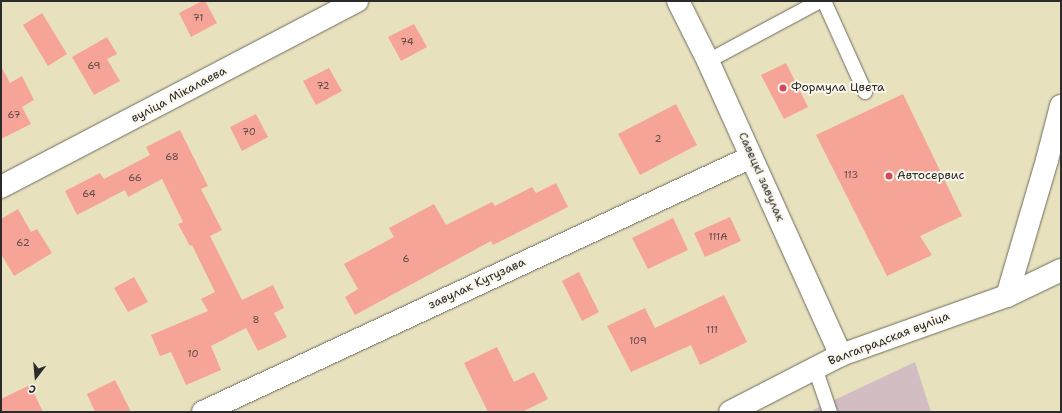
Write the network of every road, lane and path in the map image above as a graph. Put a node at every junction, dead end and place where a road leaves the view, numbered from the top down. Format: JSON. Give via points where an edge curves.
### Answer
{"nodes":[{"id":1,"x":357,"y":1,"type":"edge"},
{"id":2,"x":678,"y":1,"type":"edge"},
{"id":3,"x":820,"y":1,"type":"edge"},
{"id":4,"x":824,"y":1,"type":"edge"},
{"id":5,"x":708,"y":61,"type":"junction"},
{"id":6,"x":865,"y":92,"type":"dead end"},
{"id":7,"x":1061,"y":106,"type":"edge"},
{"id":8,"x":751,"y":157,"type":"junction"},
{"id":9,"x":1,"y":187,"type":"edge"},
{"id":10,"x":1061,"y":270,"type":"edge"},
{"id":11,"x":1007,"y":296,"type":"junction"},
{"id":12,"x":841,"y":355,"type":"junction"},
{"id":13,"x":815,"y":368,"type":"junction"},
{"id":14,"x":203,"y":412,"type":"edge"},
{"id":15,"x":730,"y":412,"type":"edge"},
{"id":16,"x":830,"y":412,"type":"edge"}],
"edges":[{"from":1,"to":9,"type":"street","name":"вуліца Мікалаева"},
{"from":2,"to":5,"type":"street","name":"Савецкі завулак"},
{"from":3,"to":5,"type":"lane"},
{"from":4,"to":6,"type":"lane"},
{"from":5,"to":8,"type":"street","name":"Савецкі завулак"},
{"from":7,"to":11,"type":"street"},
{"from":8,"to":12,"type":"street","name":"Савецкі завулак"},
{"from":8,"to":14,"type":"street","name":"завулак Кутузава"},
{"from":10,"to":11,"type":"street","name":"Валгаградская вуліца"},
{"from":11,"to":12,"type":"street","name":"Валгаградская вуліца"},
{"from":12,"to":13,"type":"street","name":"Валгаградская вуліца"},
{"from":13,"to":15,"type":"street","name":"Валгаградская вуліца"},
{"from":13,"to":16,"type":"lane"}]}
